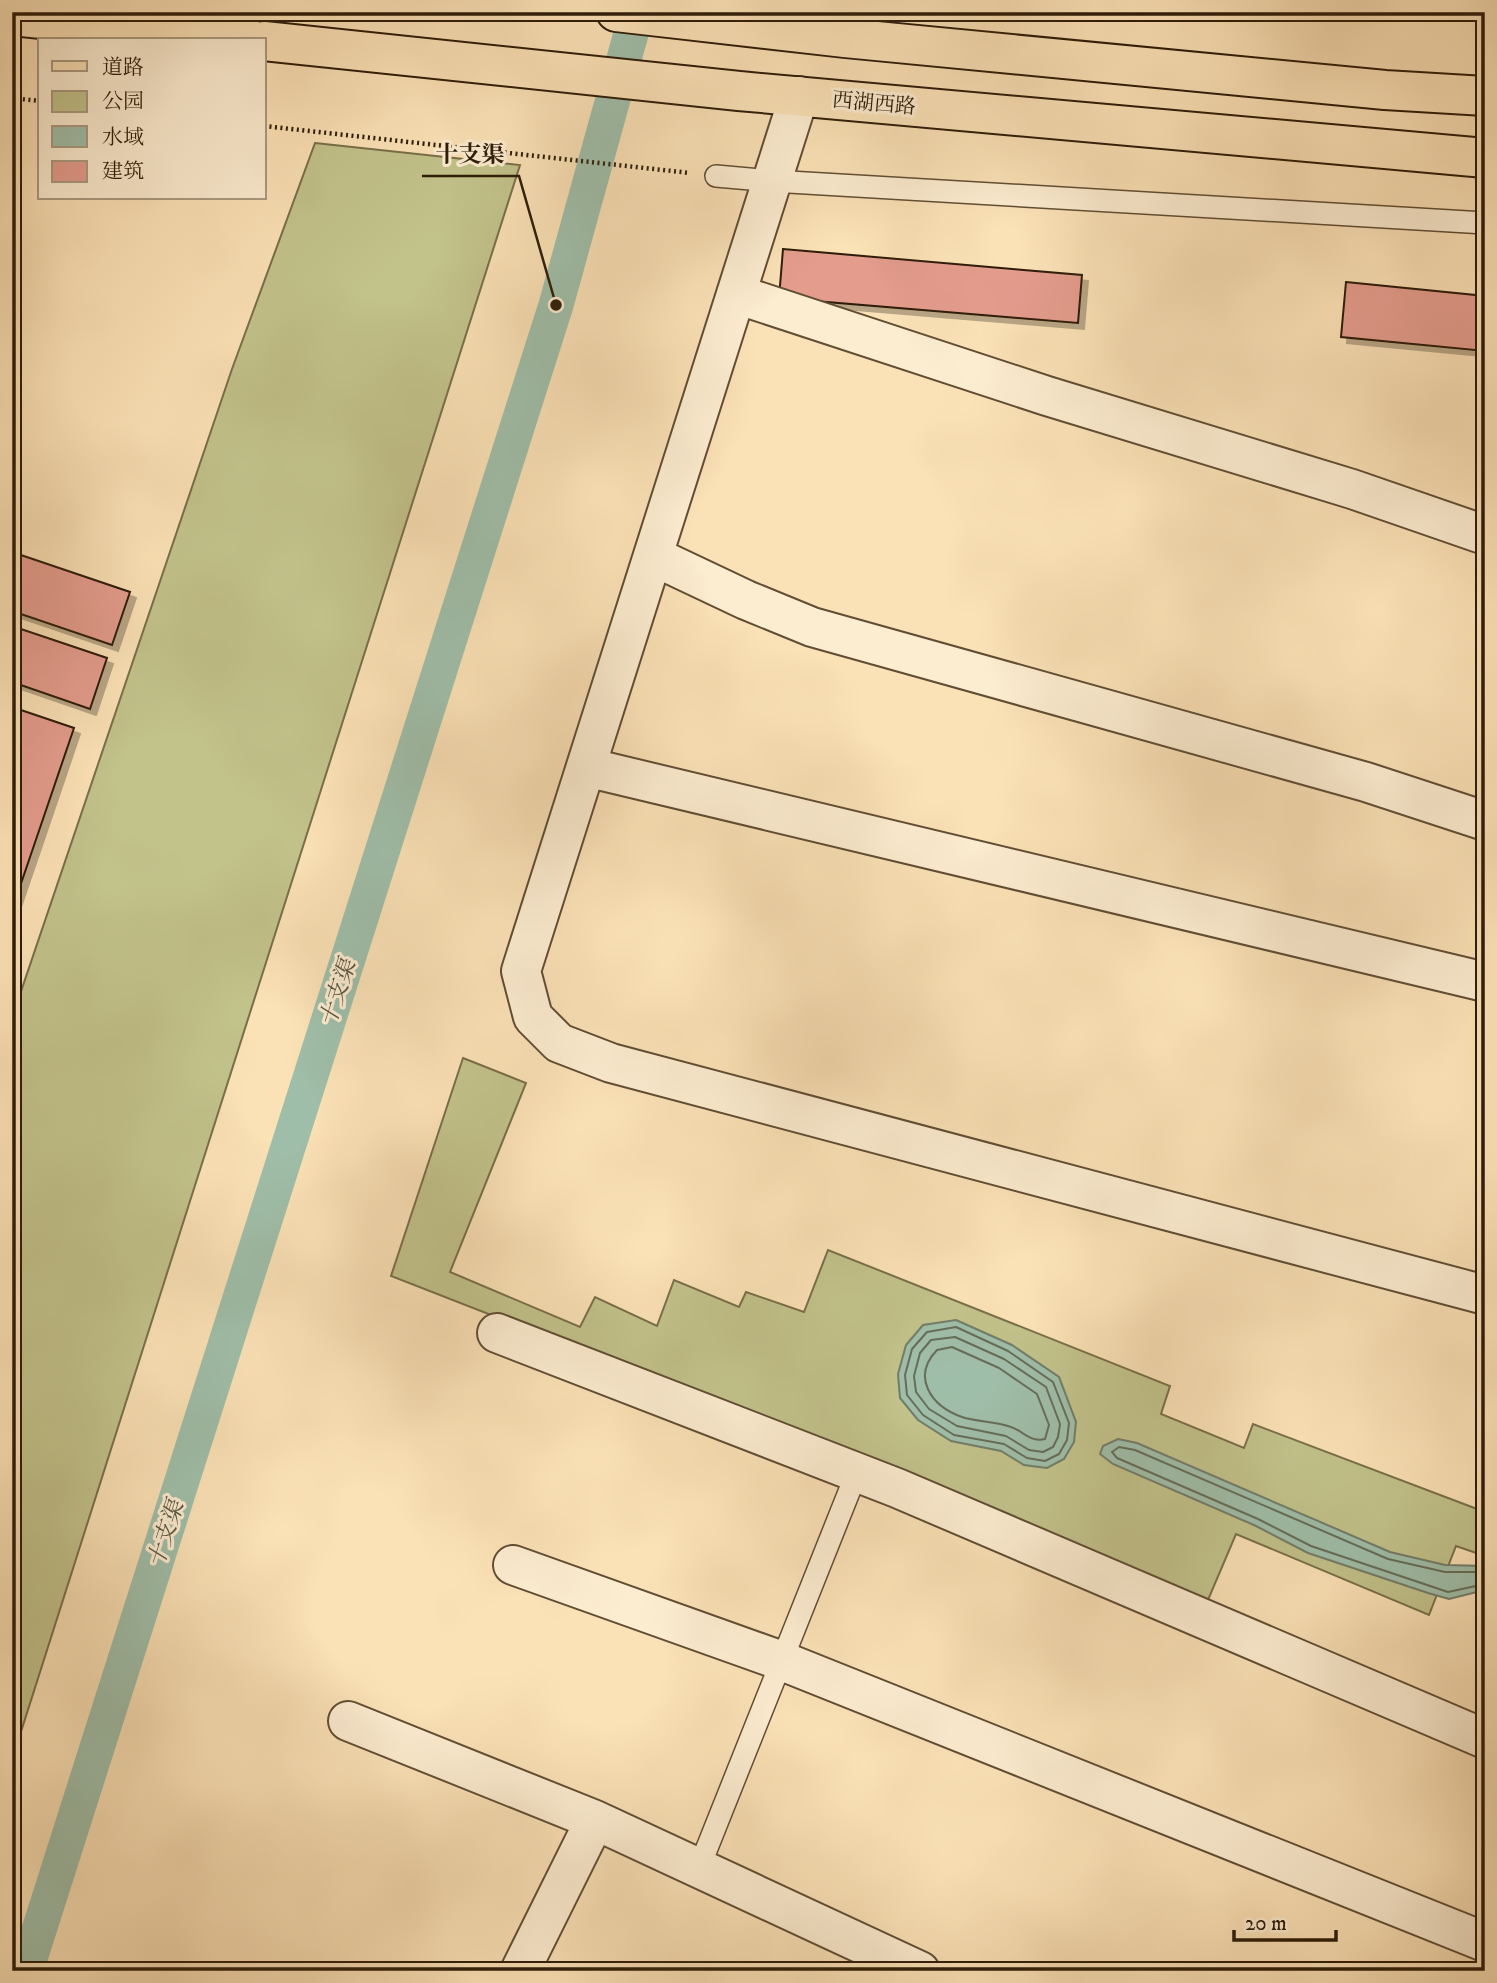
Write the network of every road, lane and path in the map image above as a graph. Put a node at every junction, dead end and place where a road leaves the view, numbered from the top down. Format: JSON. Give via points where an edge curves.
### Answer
{"nodes":[{"id":1,"x":616,"y":12,"type":"edge"},
{"id":2,"x":12,"y":16,"type":"edge"},
{"id":3,"x":232,"y":38,"type":"edge"},
{"id":4,"x":266,"y":41,"type":"edge"},
{"id":5,"x":799,"y":96,"type":"junction"},
{"id":6,"x":1485,"y":96,"type":"edge"},
{"id":7,"x":12,"y":98,"type":"edge"},
{"id":8,"x":38,"y":101,"type":"edge"},
{"id":9,"x":266,"y":126,"type":"edge"},
{"id":10,"x":1485,"y":158,"type":"edge"},
{"id":11,"x":716,"y":176,"type":"joint"},
{"id":12,"x":772,"y":181,"type":"junction"},
{"id":13,"x":1485,"y":223,"type":"edge"},
{"id":14,"x":736,"y":294,"type":"junction"},
{"id":15,"x":1485,"y":535,"type":"edge"},
{"id":16,"x":653,"y":556,"type":"junction"},
{"id":17,"x":586,"y":767,"type":"junction"},
{"id":18,"x":1485,"y":821,"type":"edge"},
{"id":19,"x":1485,"y":982,"type":"edge"},
{"id":20,"x":1485,"y":1295,"type":"edge"},
{"id":21,"x":497,"y":1334,"type":"dead end"},
{"id":22,"x":857,"y":1472,"type":"junction"},
{"id":23,"x":513,"y":1565,"type":"dead end"},
{"id":24,"x":782,"y":1661,"type":"junction"},
{"id":25,"x":348,"y":1721,"type":"dead end"},
{"id":26,"x":1485,"y":1740,"type":"edge"},
{"id":27,"x":595,"y":1820,"type":"junction"},
{"id":28,"x":699,"y":1868,"type":"junction"},
{"id":29,"x":1485,"y":1941,"type":"edge"},
{"id":30,"x":520,"y":1971,"type":"edge"},
{"id":31,"x":920,"y":1971,"type":"edge"}],
"edges":[{"from":1,"to":6,"type":"main road","via":[[872,41]]},
{"from":2,"to":3,"type":"main road"},
{"from":4,"to":5,"type":"main road","name":"西湖西路"},
{"from":5,"to":10,"type":"main road","name":"西湖西路"},
{"from":5,"to":12,"type":"street"},
{"from":7,"to":8,"type":"path"},
{"from":9,"to":11,"type":"path"},
{"from":11,"to":12,"type":"lane"},
{"from":12,"to":13,"type":"lane"},
{"from":12,"to":14,"type":"street"},
{"from":14,"to":15,"type":"street"},
{"from":14,"to":16,"type":"street"},
{"from":16,"to":17,"type":"street"},
{"from":16,"to":18,"type":"street","via":[[812,627],[1366,782]]},
{"from":17,"to":19,"type":"street"},
{"from":17,"to":20,"type":"street","via":[[521,971],[533,1017],[559,1042],[611,1063]]},
{"from":21,"to":22,"type":"street"},
{"from":22,"to":24,"type":"lane"},
{"from":22,"to":26,"type":"street"},
{"from":23,"to":24,"type":"street"},
{"from":24,"to":28,"type":"lane"},
{"from":24,"to":29,"type":"street"},
{"from":25,"to":27,"type":"street"},
{"from":27,"to":28,"type":"street"},
{"from":27,"to":30,"type":"street"},
{"from":28,"to":31,"type":"street"}]}
